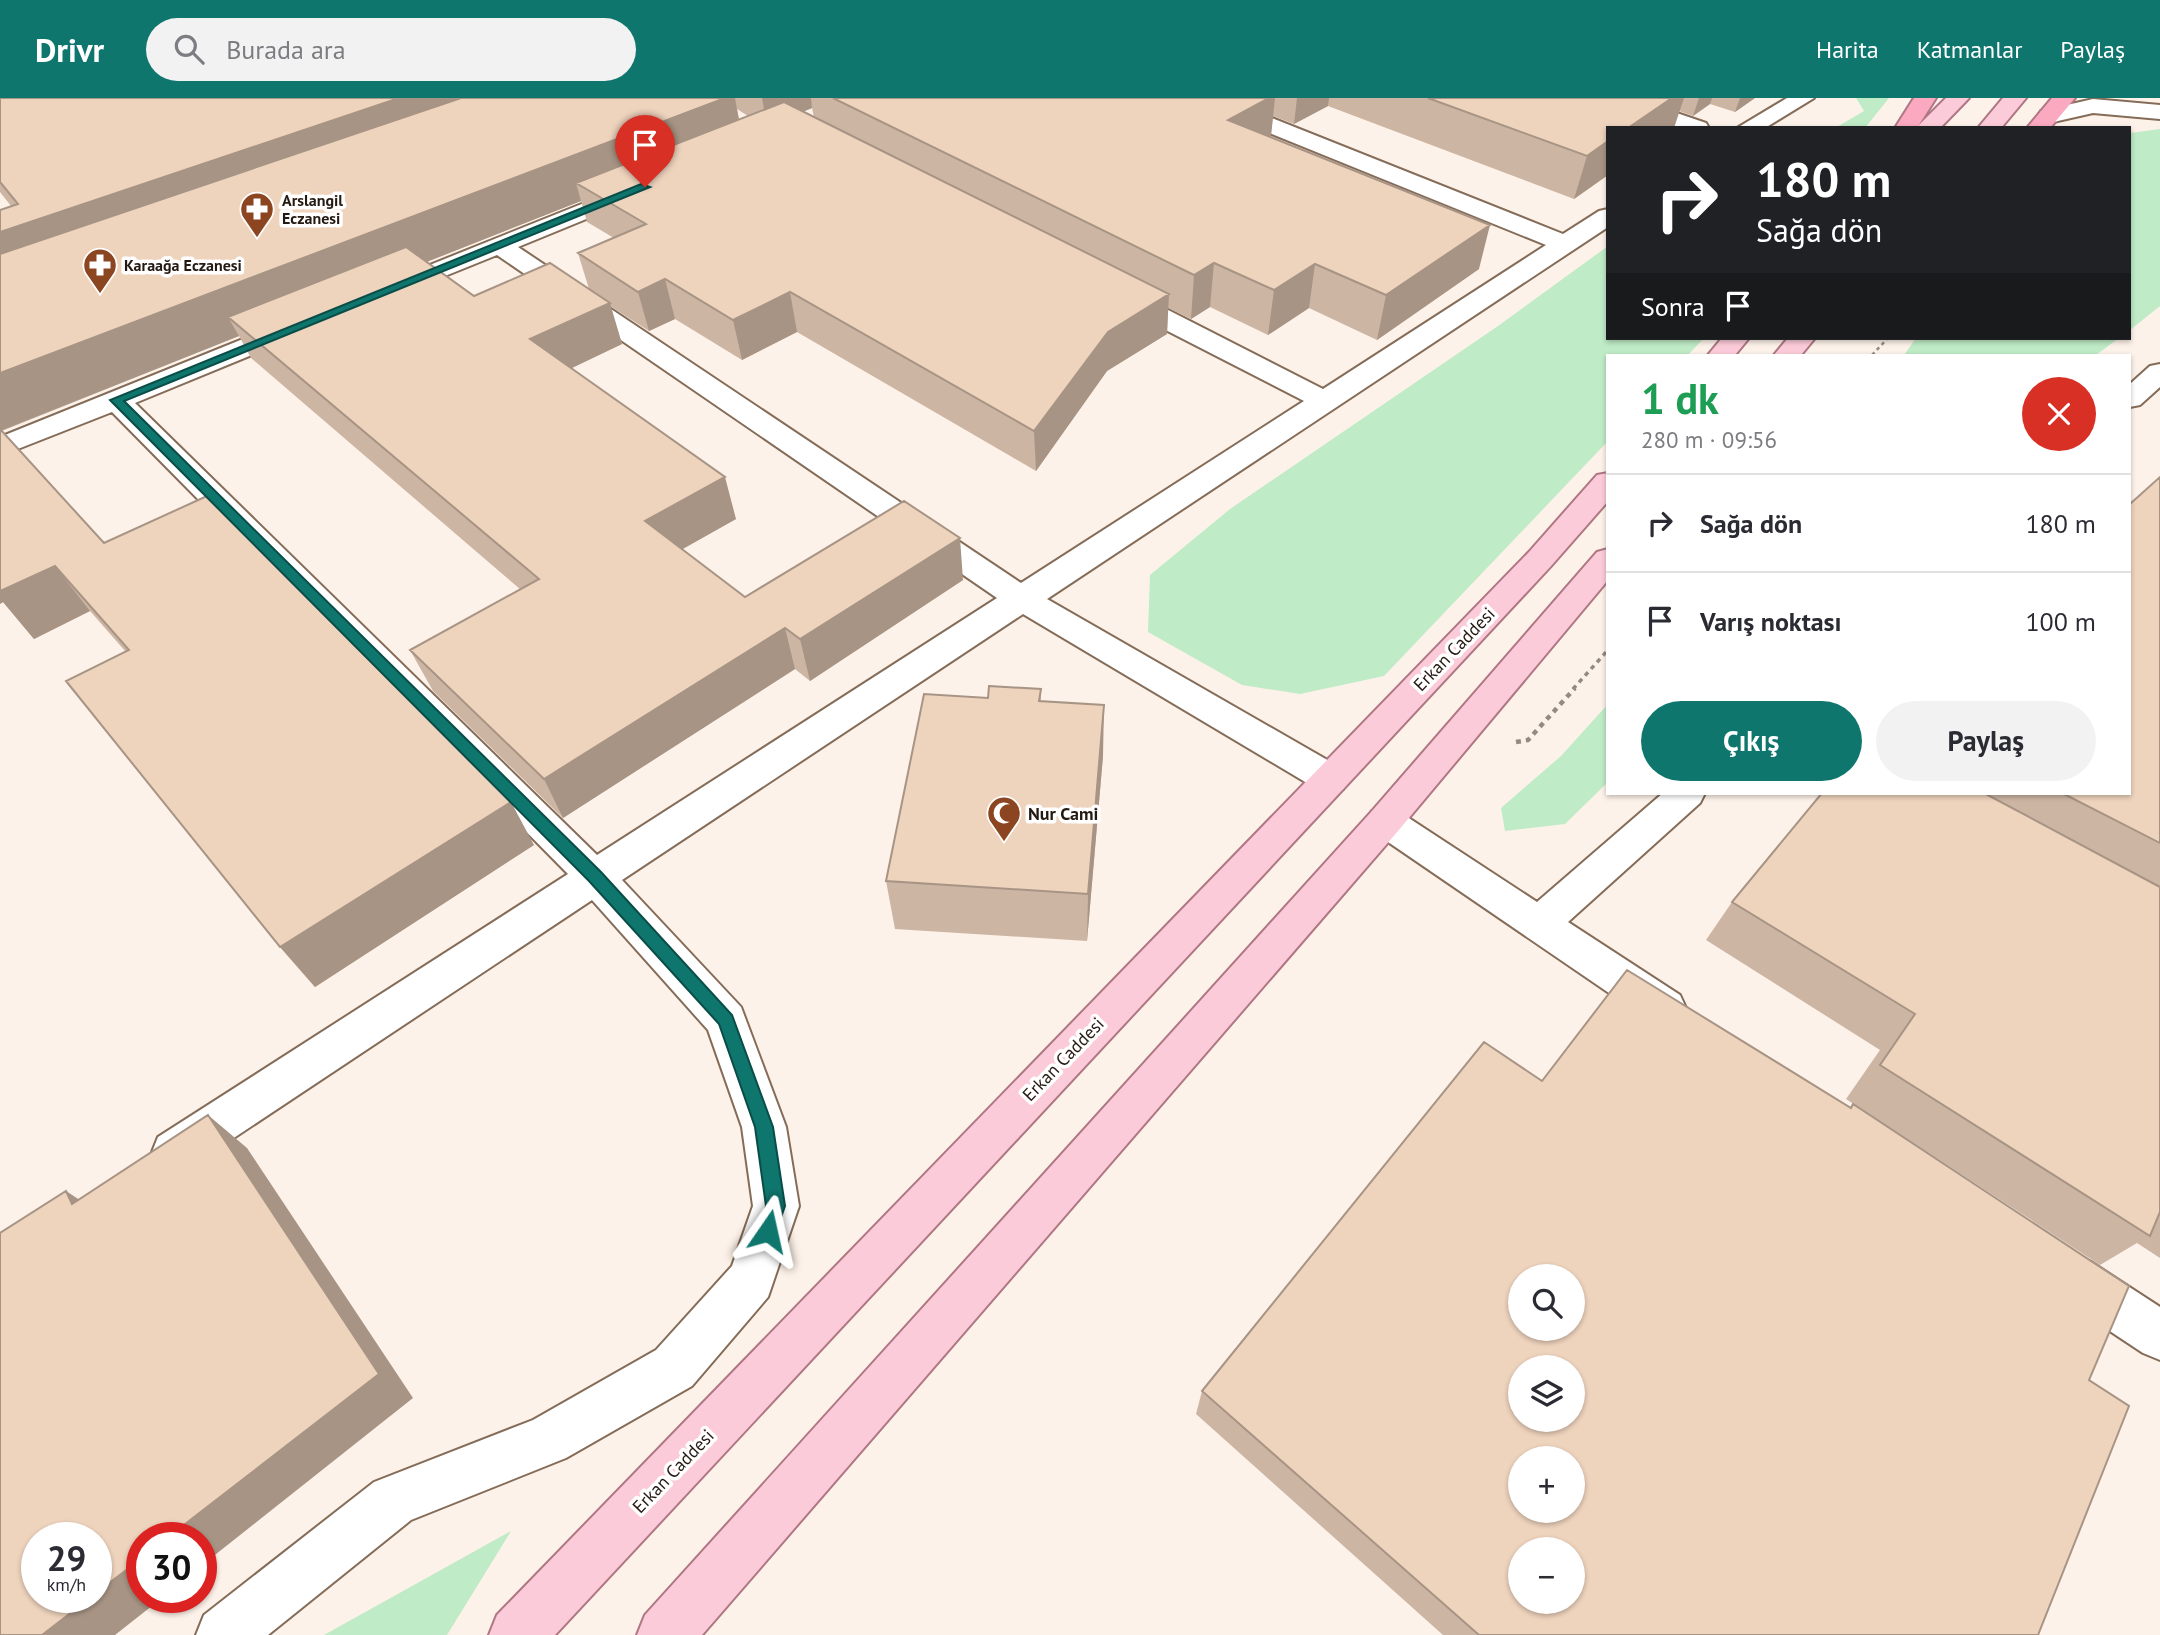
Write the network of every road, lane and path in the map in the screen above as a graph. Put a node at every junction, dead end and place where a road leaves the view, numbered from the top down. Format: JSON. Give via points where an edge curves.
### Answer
{"nodes":[{"id":1,"x":1203,"y":98,"type":"edge"},
{"id":2,"x":1612,"y":98,"type":"edge"},
{"id":3,"x":1803,"y":98,"type":"edge"},
{"id":4,"x":1925,"y":98,"type":"edge"},
{"id":5,"x":1958,"y":98,"type":"edge"},
{"id":6,"x":2015,"y":98,"type":"edge"},
{"id":7,"x":2064,"y":98,"type":"edge"},
{"id":8,"x":2160,"y":112,"type":"edge"},
{"id":9,"x":2043,"y":122,"type":"edge"},
{"id":10,"x":1692,"y":126,"type":"edge"},
{"id":11,"x":1752,"y":126,"type":"edge"},
{"id":12,"x":1907,"y":126,"type":"edge"},
{"id":13,"x":1929,"y":126,"type":"edge"},
{"id":14,"x":1991,"y":126,"type":"edge"},
{"id":15,"x":652,"y":184,"type":"edge"},
{"id":16,"x":1606,"y":217,"type":"edge"},
{"id":17,"x":1566,"y":244,"type":"junction"},
{"id":18,"x":499,"y":246,"type":"junction"},
{"id":19,"x":1102,"y":286,"type":"edge"},
{"id":20,"x":372,"y":297,"type":"edge"},
{"id":21,"x":321,"y":318,"type":"edge"},
{"id":22,"x":1734,"y":340,"type":"edge"},
{"id":23,"x":1800,"y":340,"type":"edge"},
{"id":24,"x":1886,"y":340,"type":"edge"},
{"id":25,"x":1722,"y":354,"type":"edge"},
{"id":26,"x":1788,"y":354,"type":"edge"},
{"id":27,"x":1873,"y":354,"type":"edge"},
{"id":28,"x":2158,"y":378,"type":"edge"},
{"id":29,"x":2131,"y":398,"type":"edge"},
{"id":30,"x":116,"y":400,"type":"junction"},
{"id":31,"x":1325,"y":401,"type":"junction"},
{"id":32,"x":0,"y":447,"type":"edge"},
{"id":33,"x":1606,"y":484,"type":"edge"},
{"id":34,"x":1606,"y":561,"type":"edge"},
{"id":35,"x":1022,"y":599,"type":"junction"},
{"id":36,"x":1330,"y":779,"type":"junction"},
{"id":37,"x":1685,"y":795,"type":"edge"},
{"id":38,"x":1385,"y":821,"type":"junction"},
{"id":39,"x":595,"y":877,"type":"junction"},
{"id":40,"x":1538,"y":925,"type":"junction"},
{"id":41,"x":1699,"y":1031,"type":"edge"},
{"id":42,"x":152,"y":1166,"type":"edge"},
{"id":43,"x":2045,"y":1260,"type":"edge"},
{"id":44,"x":2160,"y":1336,"type":"edge"},
{"id":45,"x":224,"y":1635,"type":"edge"},
{"id":46,"x":517,"y":1635,"type":"edge"},
{"id":47,"x":666,"y":1635,"type":"edge"}],
"edges":[{"from":1,"to":17,"type":"street"},
{"from":2,"to":10,"type":"street"},
{"from":3,"to":11,"type":"street"},
{"from":4,"to":12,"type":"highway"},
{"from":5,"to":13,"type":"main road"},
{"from":6,"to":14,"type":"main road"},
{"from":7,"to":9,"type":"highway"},
{"from":8,"to":9,"type":"street","via":[[2093,106]]},
{"from":15,"to":18,"type":"street"},
{"from":16,"to":17,"type":"street"},
{"from":17,"to":31,"type":"street"},
{"from":18,"to":20,"type":"street"},
{"from":18,"to":35,"type":"street"},
{"from":19,"to":31,"type":"street"},
{"from":21,"to":30,"type":"street"},
{"from":22,"to":25,"type":"main road"},
{"from":23,"to":26,"type":"main road"},
{"from":24,"to":27,"type":"path"},
{"from":28,"to":29,"type":"street"},
{"from":30,"to":32,"type":"street"},
{"from":30,"to":39,"type":"street"},
{"from":31,"to":35,"type":"street"},
{"from":33,"to":36,"type":"main road","name":"Erkan Caddesi"},
{"from":34,"to":38,"type":"main road"},
{"from":35,"to":36,"type":"street"},
{"from":35,"to":39,"type":"street"},
{"from":36,"to":46,"type":"main road","name":"Erkan Caddesi"},
{"from":37,"to":40,"type":"street"},
{"from":38,"to":40,"type":"street"},
{"from":38,"to":47,"type":"main road"},
{"from":39,"to":42,"type":"street"},
{"from":39,"to":45,"type":"street","via":[[726,1020],[764,1127],[776,1206],[751,1280],[674,1368],[548,1440],[393,1501]]},
{"from":40,"to":41,"type":"street"},
{"from":43,"to":44,"type":"street"}]}
